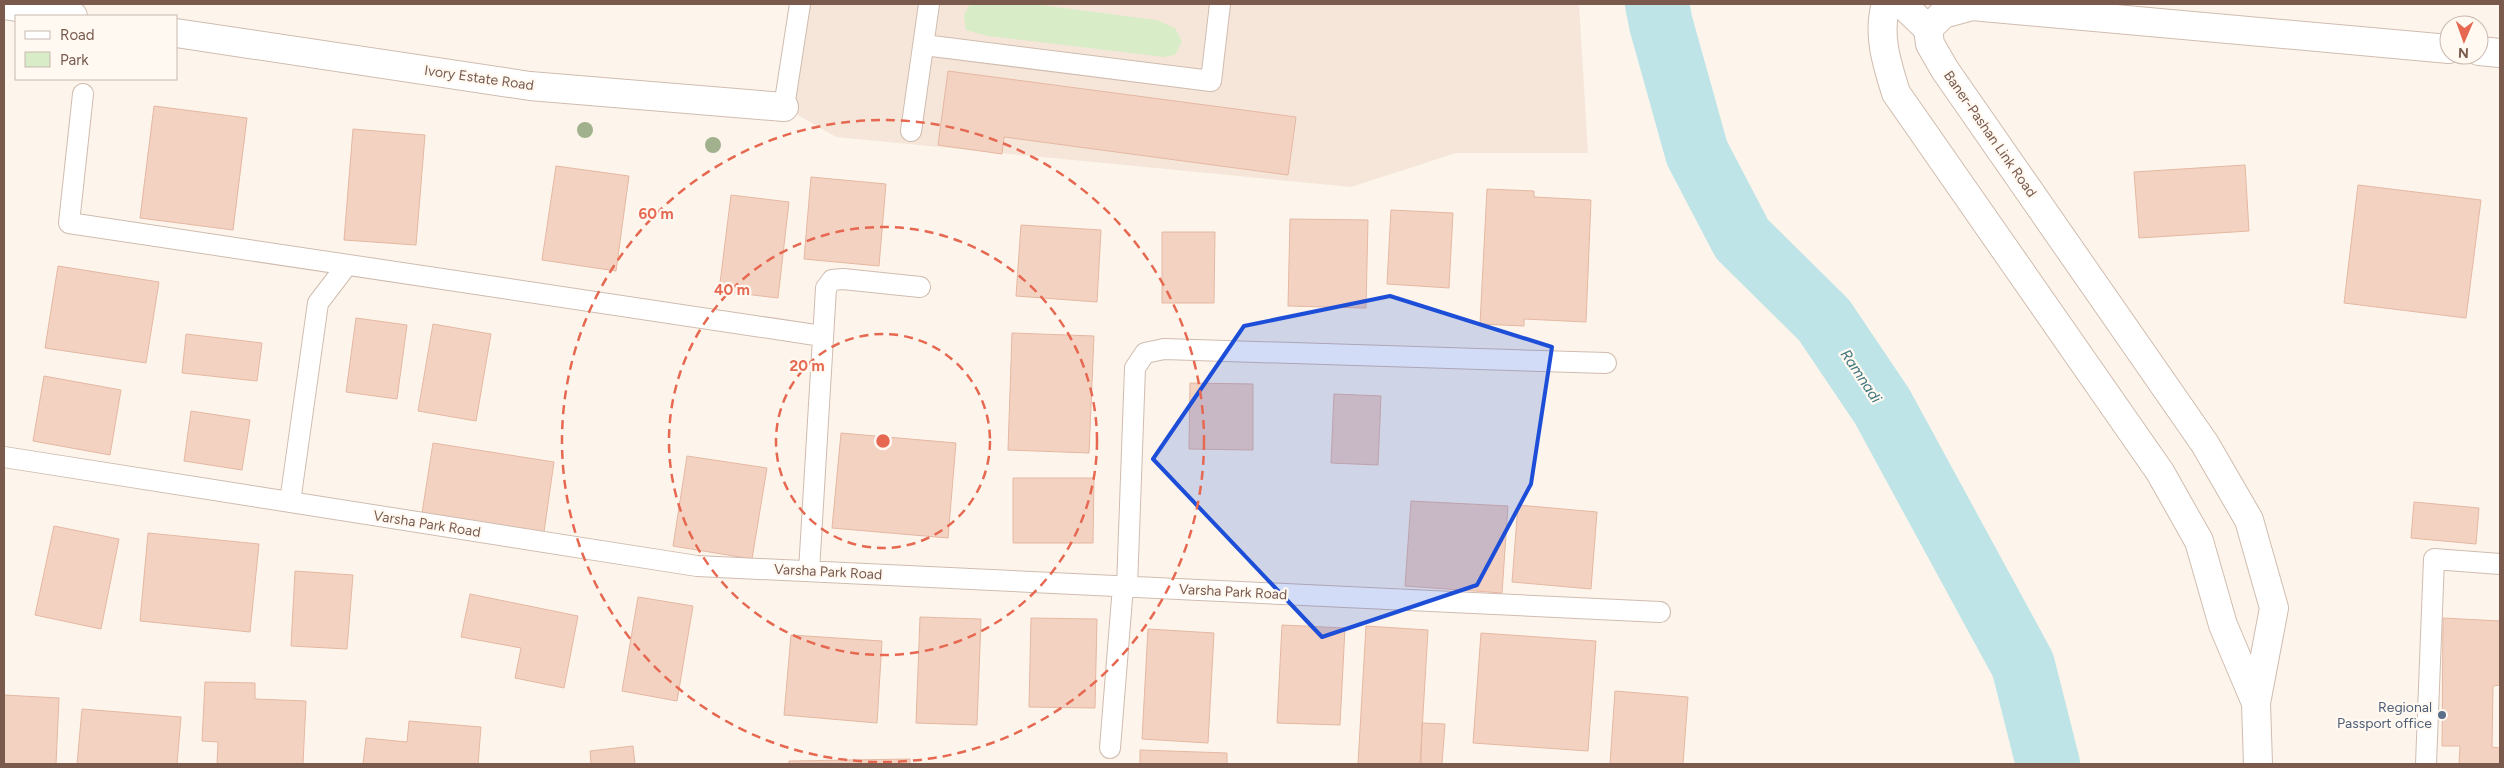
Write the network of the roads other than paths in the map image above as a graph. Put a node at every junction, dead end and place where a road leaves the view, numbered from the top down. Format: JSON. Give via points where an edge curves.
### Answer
{"nodes":[{"id":1,"x":800,"y":4,"type":"edge"},
{"id":2,"x":929,"y":4,"type":"edge"},
{"id":3,"x":1220,"y":4,"type":"edge"},
{"id":4,"x":1886,"y":4,"type":"edge"},
{"id":5,"x":1902,"y":4,"type":"edge"},
{"id":6,"x":4,"y":5,"type":"edge"},
{"id":7,"x":67,"y":15,"type":"edge"},
{"id":8,"x":1928,"y":29,"type":"junction"},
{"id":9,"x":178,"y":33,"type":"edge"},
{"id":10,"x":924,"y":45,"type":"junction"},
{"id":11,"x":2439,"y":48,"type":"edge"},
{"id":12,"x":83,"y":94,"type":"dead end"},
{"id":13,"x":784,"y":107,"type":"joint"},
{"id":14,"x":911,"y":131,"type":"dead end"},
{"id":15,"x":347,"y":265,"type":"junction"},
{"id":16,"x":920,"y":287,"type":"dead end"},
{"id":17,"x":822,"y":336,"type":"junction"},
{"id":18,"x":1606,"y":364,"type":"dead end"},
{"id":19,"x":4,"y":457,"type":"edge"},
{"id":20,"x":290,"y":502,"type":"junction"},
{"id":21,"x":2500,"y":564,"type":"edge"},
{"id":22,"x":809,"y":571,"type":"junction"},
{"id":23,"x":1125,"y":586,"type":"junction"},
{"id":24,"x":1660,"y":612,"type":"dead end"},
{"id":25,"x":2256,"y":704,"type":"junction"},
{"id":26,"x":1110,"y":748,"type":"dead end"},
{"id":27,"x":2258,"y":764,"type":"edge"},
{"id":28,"x":2426,"y":764,"type":"edge"}],
"edges":[{"from":1,"to":13,"type":"lane"},
{"from":2,"to":10,"type":"lane"},
{"from":3,"to":10,"type":"lane","via":[[1211,81]]},
{"from":4,"to":25,"type":"street","name":"Baner-Pashan Link Road","via":[[1882,16],[1883,51],[1896,93],[2160,472],[2199,541],[2224,625]]},
{"from":5,"to":8,"type":"street"},
{"from":6,"to":7,"type":"street"},
{"from":8,"to":11,"type":"street","via":[[1943,14],[1972,6]]},
{"from":8,"to":25,"type":"street","name":"Baner-Pashan Link Road","via":[[1930,44],[1945,70],[2205,444],[2249,520],[2274,608]]},
{"from":9,"to":13,"type":"street","name":"Ivory Estate Road","via":[[530,86]]},
{"from":10,"to":14,"type":"lane"},
{"from":12,"to":15,"type":"lane","via":[[69,223]]},
{"from":15,"to":17,"type":"lane"},
{"from":15,"to":20,"type":"lane","via":[[318,303]]},
{"from":16,"to":17,"type":"lane","via":[[832,280],[826,288]]},
{"from":17,"to":22,"type":"lane"},
{"from":18,"to":23,"type":"lane","via":[[1164,349],[1145,353],[1135,368]]},
{"from":19,"to":20,"type":"lane","name":"Varsha Park Road"},
{"from":20,"to":22,"type":"lane","name":"Varsha Park Road","via":[[697,566]]},
{"from":21,"to":28,"type":"lane","via":[[2434,559]]},
{"from":22,"to":23,"type":"lane","name":"Varsha Park Road"},
{"from":23,"to":24,"type":"lane","name":"Varsha Park Road"},
{"from":23,"to":26,"type":"lane"},
{"from":25,"to":27,"type":"street","name":"Baner-Pashan Link Road"}]}
